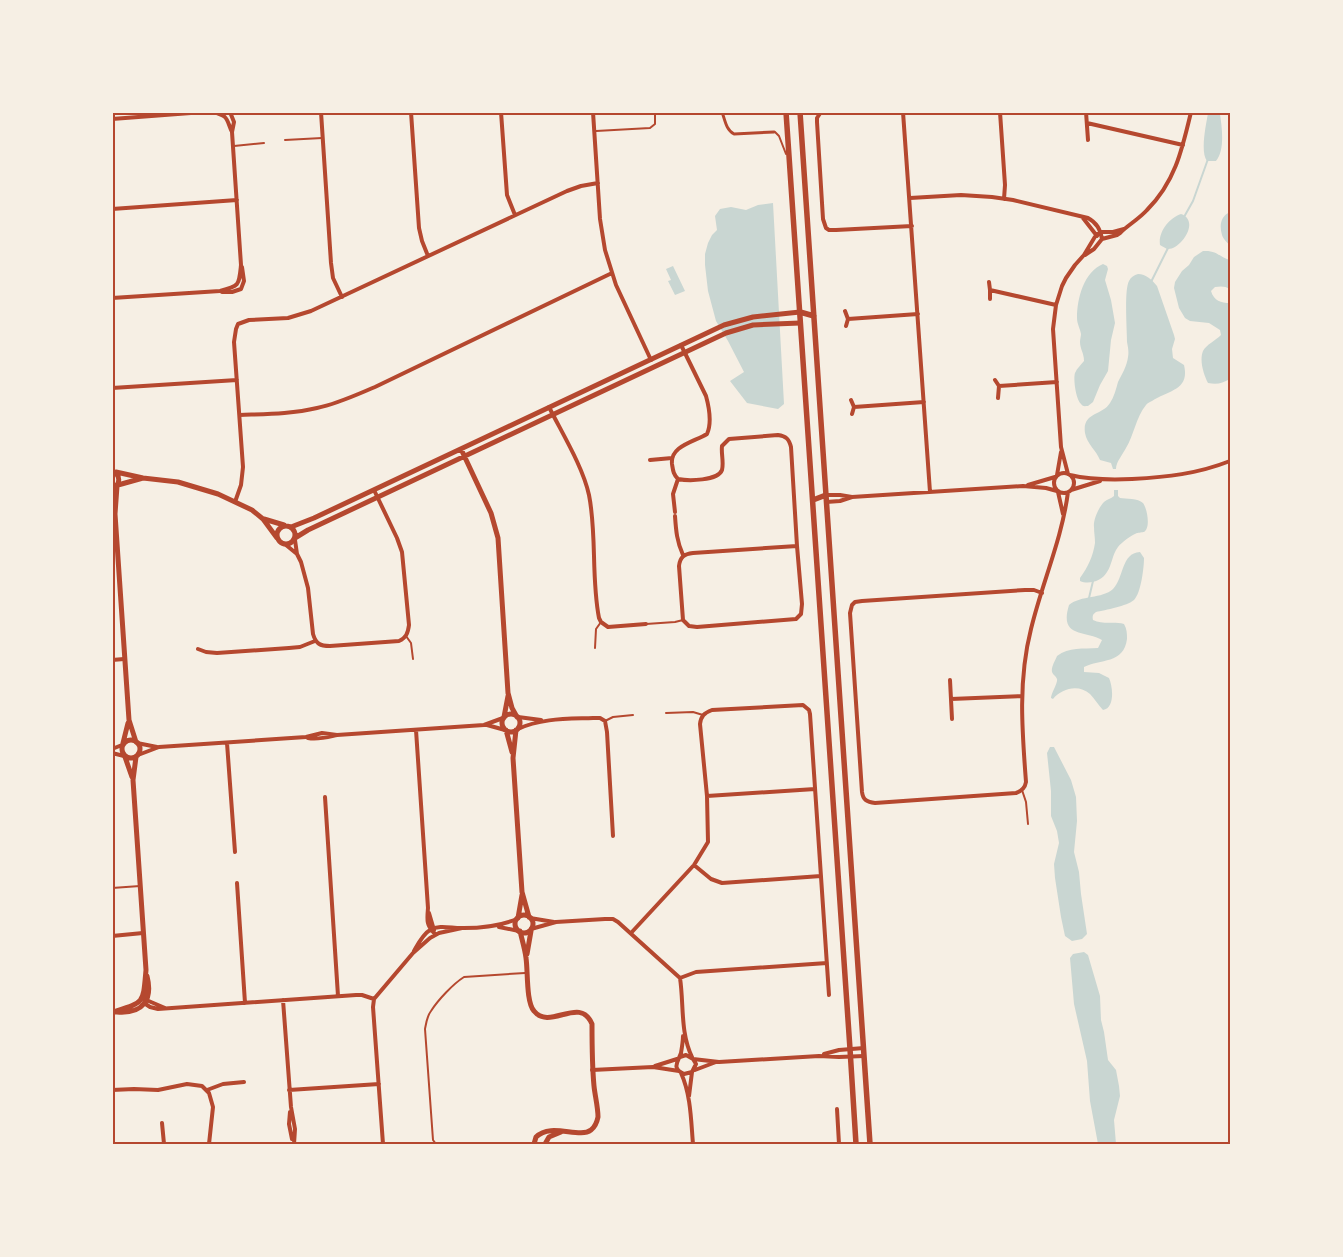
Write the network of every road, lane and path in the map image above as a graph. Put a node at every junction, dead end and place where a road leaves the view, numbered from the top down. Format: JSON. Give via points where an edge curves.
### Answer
{"nodes":[{"id":1,"x":213,"y":112,"type":"edge"},
{"id":2,"x":230,"y":112,"type":"edge"},
{"id":3,"x":321,"y":112,"type":"edge"},
{"id":4,"x":411,"y":112,"type":"edge"},
{"id":5,"x":501,"y":112,"type":"edge"},
{"id":6,"x":593,"y":112,"type":"edge"},
{"id":7,"x":656,"y":112,"type":"edge"},
{"id":8,"x":722,"y":112,"type":"edge"},
{"id":9,"x":786,"y":112,"type":"edge"},
{"id":10,"x":800,"y":112,"type":"edge"},
{"id":11,"x":821,"y":112,"type":"edge"},
{"id":12,"x":904,"y":112,"type":"edge"},
{"id":13,"x":1000,"y":112,"type":"edge"},
{"id":14,"x":1086,"y":112,"type":"edge"},
{"id":15,"x":1191,"y":112,"type":"edge"},
{"id":16,"x":203,"y":113,"type":"edge"},
{"id":17,"x":112,"y":119,"type":"edge"},
{"id":18,"x":1087,"y":123,"type":"junction"},
{"id":19,"x":232,"y":132,"type":"junction"},
{"id":20,"x":594,"y":132,"type":"junction"},
{"id":21,"x":774,"y":132,"type":"joint"},
{"id":22,"x":323,"y":138,"type":"junction"},
{"id":23,"x":285,"y":140,"type":"dead end"},
{"id":24,"x":1088,"y":140,"type":"dead end"},
{"id":25,"x":264,"y":143,"type":"dead end"},
{"id":26,"x":1183,"y":145,"type":"junction"},
{"id":27,"x":233,"y":146,"type":"junction"},
{"id":28,"x":790,"y":164,"type":"junction"},
{"id":29,"x":598,"y":184,"type":"junction"},
{"id":30,"x":910,"y":198,"type":"junction"},
{"id":31,"x":1004,"y":199,"type":"junction"},
{"id":32,"x":237,"y":200,"type":"junction"},
{"id":33,"x":112,"y":209,"type":"edge"},
{"id":34,"x":515,"y":215,"type":"junction"},
{"id":35,"x":912,"y":226,"type":"junction"},
{"id":36,"x":1124,"y":229,"type":"junction"},
{"id":37,"x":1099,"y":234,"type":"junction"},
{"id":38,"x":1102,"y":239,"type":"junction"},
{"id":39,"x":1084,"y":255,"type":"junction"},
{"id":40,"x":428,"y":256,"type":"junction"},
{"id":41,"x":241,"y":265,"type":"junction"},
{"id":42,"x":612,"y":273,"type":"junction"},
{"id":43,"x":989,"y":282,"type":"dead end"},
{"id":44,"x":990,"y":290,"type":"junction"},
{"id":45,"x":220,"y":291,"type":"junction"},
{"id":46,"x":342,"y":297,"type":"junction"},
{"id":47,"x":112,"y":298,"type":"edge"},
{"id":48,"x":990,"y":299,"type":"dead end"},
{"id":49,"x":1056,"y":305,"type":"junction"},
{"id":50,"x":845,"y":311,"type":"dead end"},
{"id":51,"x":800,"y":312,"type":"junction"},
{"id":52,"x":918,"y":314,"type":"junction"},
{"id":53,"x":814,"y":316,"type":"junction"},
{"id":54,"x":848,"y":318,"type":"junction"},
{"id":55,"x":800,"y":323,"type":"junction"},
{"id":56,"x":846,"y":326,"type":"dead end"},
{"id":57,"x":681,"y":345,"type":"junction"},
{"id":58,"x":684,"y":353,"type":"junction"},
{"id":59,"x":651,"y":360,"type":"junction"},
{"id":60,"x":654,"y":367,"type":"junction"},
{"id":61,"x":237,"y":380,"type":"junction"},
{"id":62,"x":995,"y":380,"type":"dead end"},
{"id":63,"x":1057,"y":382,"type":"junction"},
{"id":64,"x":999,"y":386,"type":"junction"},
{"id":65,"x":112,"y":388,"type":"edge"},
{"id":66,"x":998,"y":398,"type":"dead end"},
{"id":67,"x":851,"y":400,"type":"dead end"},
{"id":68,"x":924,"y":402,"type":"junction"},
{"id":69,"x":550,"y":407,"type":"junction"},
{"id":70,"x":854,"y":407,"type":"junction"},
{"id":71,"x":852,"y":414,"type":"dead end"},
{"id":72,"x":240,"y":415,"type":"junction"},
{"id":73,"x":554,"y":415,"type":"junction"},
{"id":74,"x":1061,"y":447,"type":"junction"},
{"id":75,"x":461,"y":449,"type":"junction"},
{"id":76,"x":464,"y":457,"type":"junction"},
{"id":77,"x":672,"y":458,"type":"junction"},
{"id":78,"x":650,"y":460,"type":"dead end"},
{"id":79,"x":1230,"y":461,"type":"edge"},
{"id":80,"x":114,"y":471,"type":"edge"},
{"id":81,"x":1069,"y":475,"type":"junction"},
{"id":82,"x":1056,"y":476,"type":"junction"},
{"id":83,"x":144,"y":478,"type":"junction"},
{"id":84,"x":678,"y":479,"type":"junction"},
{"id":85,"x":1102,"y":480,"type":"junction"},
{"id":86,"x":116,"y":486,"type":"edge"},
{"id":87,"x":1023,"y":486,"type":"junction"},
{"id":88,"x":374,"y":490,"type":"junction"},
{"id":89,"x":1057,"y":491,"type":"junction"},
{"id":90,"x":1069,"y":491,"type":"junction"},
{"id":91,"x":930,"y":492,"type":"junction"},
{"id":92,"x":826,"y":495,"type":"junction"},
{"id":93,"x":852,"y":497,"type":"junction"},
{"id":94,"x":377,"y":498,"type":"junction"},
{"id":95,"x":812,"y":500,"type":"junction"},
{"id":96,"x":235,"y":502,"type":"junction"},
{"id":97,"x":826,"y":502,"type":"junction"},
{"id":98,"x":112,"y":507,"type":"edge"},
{"id":99,"x":115,"y":514,"type":"junction"},
{"id":100,"x":1064,"y":516,"type":"junction"},
{"id":101,"x":263,"y":519,"type":"junction"},
{"id":102,"x":288,"y":526,"type":"junction"},
{"id":103,"x":277,"y":538,"type":"junction"},
{"id":104,"x":295,"y":539,"type":"junction"},
{"id":105,"x":286,"y":545,"type":"junction"},
{"id":106,"x":797,"y":546,"type":"junction"},
{"id":107,"x":297,"y":554,"type":"junction"},
{"id":108,"x":683,"y":555,"type":"junction"},
{"id":109,"x":1042,"y":593,"type":"junction"},
{"id":110,"x":683,"y":620,"type":"junction"},
{"id":111,"x":602,"y":622,"type":"junction"},
{"id":112,"x":646,"y":624,"type":"joint"},
{"id":113,"x":406,"y":636,"type":"junction"},
{"id":114,"x":315,"y":640,"type":"junction"},
{"id":115,"x":595,"y":648,"type":"dead end"},
{"id":116,"x":198,"y":649,"type":"dead end"},
{"id":117,"x":124,"y":659,"type":"junction"},
{"id":118,"x":112,"y":660,"type":"edge"},
{"id":119,"x":413,"y":660,"type":"dead end"},
{"id":120,"x":950,"y":680,"type":"dead end"},
{"id":121,"x":508,"y":693,"type":"junction"},
{"id":122,"x":1022,"y":696,"type":"junction"},
{"id":123,"x":951,"y":700,"type":"junction"},
{"id":124,"x":666,"y":713,"type":"dead end"},
{"id":125,"x":633,"y":715,"type":"dead end"},
{"id":126,"x":703,"y":715,"type":"junction"},
{"id":127,"x":504,"y":717,"type":"junction"},
{"id":128,"x":517,"y":717,"type":"junction"},
{"id":129,"x":952,"y":719,"type":"dead end"},
{"id":130,"x":128,"y":720,"type":"junction"},
{"id":131,"x":546,"y":721,"type":"junction"},
{"id":132,"x":604,"y":722,"type":"junction"},
{"id":133,"x":484,"y":725,"type":"junction"},
{"id":134,"x":517,"y":729,"type":"junction"},
{"id":135,"x":416,"y":730,"type":"junction"},
{"id":136,"x":505,"y":730,"type":"junction"},
{"id":137,"x":136,"y":742,"type":"junction"},
{"id":138,"x":228,"y":743,"type":"junction"},
{"id":139,"x":123,"y":744,"type":"junction"},
{"id":140,"x":159,"y":747,"type":"junction"},
{"id":141,"x":112,"y":749,"type":"edge"},
{"id":142,"x":112,"y":753,"type":"edge"},
{"id":143,"x":125,"y":756,"type":"junction"},
{"id":144,"x":137,"y":756,"type":"junction"},
{"id":145,"x":513,"y":758,"type":"junction"},
{"id":146,"x":133,"y":780,"type":"junction"},
{"id":147,"x":815,"y":789,"type":"junction"},
{"id":148,"x":1022,"y":790,"type":"junction"},
{"id":149,"x":707,"y":796,"type":"junction"},
{"id":150,"x":325,"y":797,"type":"dead end"},
{"id":151,"x":1028,"y":824,"type":"dead end"},
{"id":152,"x":613,"y":836,"type":"dead end"},
{"id":153,"x":235,"y":852,"type":"dead end"},
{"id":154,"x":694,"y":865,"type":"junction"},
{"id":155,"x":821,"y":876,"type":"junction"},
{"id":156,"x":237,"y":882,"type":"dead end"},
{"id":157,"x":140,"y":886,"type":"junction"},
{"id":158,"x":112,"y":888,"type":"edge"},
{"id":159,"x":522,"y":892,"type":"junction"},
{"id":160,"x":529,"y":917,"type":"junction"},
{"id":161,"x":518,"y":919,"type":"junction"},
{"id":162,"x":556,"y":922,"type":"junction"},
{"id":163,"x":497,"y":926,"type":"junction"},
{"id":164,"x":462,"y":928,"type":"junction"},
{"id":165,"x":432,"y":929,"type":"junction"},
{"id":166,"x":531,"y":930,"type":"junction"},
{"id":167,"x":519,"y":931,"type":"junction"},
{"id":168,"x":143,"y":933,"type":"junction"},
{"id":169,"x":435,"y":934,"type":"junction"},
{"id":170,"x":631,"y":934,"type":"junction"},
{"id":171,"x":112,"y":936,"type":"edge"},
{"id":172,"x":413,"y":953,"type":"junction"},
{"id":173,"x":526,"y":956,"type":"junction"},
{"id":174,"x":827,"y":963,"type":"junction"},
{"id":175,"x":528,"y":973,"type":"junction"},
{"id":176,"x":680,"y":978,"type":"junction"},
{"id":177,"x":338,"y":996,"type":"junction"},
{"id":178,"x":829,"y":996,"type":"dead end"},
{"id":179,"x":374,"y":999,"type":"junction"},
{"id":180,"x":283,"y":1000,"type":"junction"},
{"id":181,"x":144,"y":1001,"type":"junction"},
{"id":182,"x":245,"y":1003,"type":"junction"},
{"id":183,"x":113,"y":1012,"type":"edge"},
{"id":184,"x":684,"y":1031,"type":"junction"},
{"id":185,"x":864,"y":1048,"type":"junction"},
{"id":186,"x":850,"y":1049,"type":"junction"},
{"id":187,"x":819,"y":1056,"type":"junction"},
{"id":188,"x":851,"y":1056,"type":"junction"},
{"id":189,"x":864,"y":1056,"type":"junction"},
{"id":190,"x":679,"y":1058,"type":"junction"},
{"id":191,"x":693,"y":1058,"type":"junction"},
{"id":192,"x":719,"y":1062,"type":"junction"},
{"id":193,"x":653,"y":1067,"type":"junction"},
{"id":194,"x":592,"y":1070,"type":"junction"},
{"id":195,"x":693,"y":1071,"type":"junction"},
{"id":196,"x":680,"y":1072,"type":"junction"},
{"id":197,"x":244,"y":1082,"type":"dead end"},
{"id":198,"x":379,"y":1084,"type":"junction"},
{"id":199,"x":112,"y":1090,"type":"edge"},
{"id":200,"x":207,"y":1090,"type":"junction"},
{"id":201,"x":289,"y":1090,"type":"junction"},
{"id":202,"x":689,"y":1100,"type":"junction"},
{"id":203,"x":837,"y":1109,"type":"dead end"},
{"id":204,"x":162,"y":1123,"type":"dead end"},
{"id":205,"x":561,"y":1132,"type":"junction"},
{"id":206,"x":535,"y":1142,"type":"edge"},
{"id":207,"x":164,"y":1144,"type":"edge"},
{"id":208,"x":209,"y":1144,"type":"edge"},
{"id":209,"x":293,"y":1144,"type":"edge"},
{"id":210,"x":383,"y":1144,"type":"edge"},
{"id":211,"x":436,"y":1144,"type":"edge"},
{"id":212,"x":545,"y":1144,"type":"edge"},
{"id":213,"x":692,"y":1144,"type":"edge"},
{"id":214,"x":840,"y":1144,"type":"edge"},
{"id":215,"x":856,"y":1144,"type":"edge"},
{"id":216,"x":870,"y":1144,"type":"edge"}],
"edges":[{"from":1,"to":19,"type":"street","via":[[227,118]]},
{"from":2,"to":19,"type":"street","via":[[234,122]]},
{"from":3,"to":22,"type":"street"},
{"from":4,"to":40,"type":"street","via":[[419,228]]},
{"from":5,"to":34,"type":"street","via":[[507,195]]},
{"from":6,"to":20,"type":"street"},
{"from":7,"to":20,"type":"lane","via":[[655,124],[650,128]]},
{"from":8,"to":21,"type":"street","via":[[734,134]]},
{"from":9,"to":28,"type":"main road"},
{"from":10,"to":53,"type":"main road"},
{"from":11,"to":35,"type":"street","via":[[817,122],[826,228]]},
{"from":12,"to":30,"type":"street"},
{"from":13,"to":31,"type":"street"},
{"from":14,"to":18,"type":"street"},
{"from":15,"to":26,"type":"street"},
{"from":16,"to":17,"type":"street"},
{"from":18,"to":24,"type":"street"},
{"from":18,"to":26,"type":"street"},
{"from":19,"to":27,"type":"street"},
{"from":20,"to":29,"type":"street"},
{"from":21,"to":28,"type":"lane","via":[[779,136]]},
{"from":22,"to":23,"type":"lane"},
{"from":22,"to":46,"type":"street","via":[[332,271]]},
{"from":25,"to":27,"type":"lane"},
{"from":26,"to":36,"type":"street","via":[[1164,189],[1148,209]]},
{"from":27,"to":32,"type":"street"},
{"from":28,"to":51,"type":"main road"},
{"from":29,"to":34,"type":"street","via":[[575,188]]},
{"from":29,"to":42,"type":"street","via":[[603,240]]},
{"from":30,"to":31,"type":"street","via":[[961,195]]},
{"from":30,"to":35,"type":"street"},
{"from":31,"to":37,"type":"street","via":[[1081,216],[1098,225]]},
{"from":32,"to":33,"type":"street"},
{"from":32,"to":41,"type":"street"},
{"from":34,"to":40,"type":"street"},
{"from":35,"to":52,"type":"street"},
{"from":36,"to":37,"type":"street"},
{"from":36,"to":38,"type":"street","via":[[1117,235]]},
{"from":37,"to":38,"type":"street"},
{"from":37,"to":39,"type":"street"},
{"from":38,"to":39,"type":"street"},
{"from":39,"to":49,"type":"street","via":[[1066,278]]},
{"from":40,"to":46,"type":"street"},
{"from":41,"to":45,"type":"street","via":[[237,285]]},
{"from":41,"to":45,"type":"street","via":[[244,278],[241,289]]},
{"from":42,"to":59,"type":"street"},
{"from":42,"to":72,"type":"street","via":[[341,401],[299,411]]},
{"from":43,"to":44,"type":"street"},
{"from":44,"to":48,"type":"street"},
{"from":44,"to":49,"type":"street"},
{"from":45,"to":47,"type":"street"},
{"from":46,"to":61,"type":"street","via":[[302,315],[238,324],[234,342]]},
{"from":49,"to":63,"type":"street","via":[[1053,329]]},
{"from":50,"to":54,"type":"street"},
{"from":51,"to":53,"type":"main road"},
{"from":51,"to":55,"type":"main road"},
{"from":51,"to":57,"type":"street","via":[[744,319]]},
{"from":52,"to":54,"type":"street"},
{"from":52,"to":68,"type":"street"},
{"from":53,"to":55,"type":"main road"},
{"from":53,"to":92,"type":"main road"},
{"from":54,"to":56,"type":"street"},
{"from":55,"to":58,"type":"street","via":[[753,325],[732,330]]},
{"from":55,"to":95,"type":"main road"},
{"from":57,"to":58,"type":"street"},
{"from":57,"to":59,"type":"street"},
{"from":58,"to":60,"type":"street"},
{"from":58,"to":77,"type":"street","via":[[706,396],[709,425],[707,434],[678,449]]},
{"from":59,"to":60,"type":"street"},
{"from":59,"to":69,"type":"street"},
{"from":60,"to":73,"type":"street"},
{"from":61,"to":65,"type":"street"},
{"from":61,"to":72,"type":"street"},
{"from":62,"to":64,"type":"street"},
{"from":63,"to":64,"type":"street"},
{"from":63,"to":74,"type":"street"},
{"from":64,"to":66,"type":"street"},
{"from":67,"to":70,"type":"street"},
{"from":68,"to":70,"type":"street"},
{"from":68,"to":91,"type":"street"},
{"from":69,"to":73,"type":"street"},
{"from":69,"to":75,"type":"street"},
{"from":70,"to":71,"type":"street"},
{"from":72,"to":96,"type":"street","via":[[243,473]]},
{"from":73,"to":76,"type":"street"},
{"from":73,"to":111,"type":"street","via":[[588,493],[598,611]]},
{"from":74,"to":81,"type":"street"},
{"from":74,"to":82,"type":"street"},
{"from":75,"to":76,"type":"street"},
{"from":75,"to":88,"type":"street"},
{"from":76,"to":94,"type":"street"},
{"from":76,"to":121,"type":"street","via":[[491,513],[498,538]]},
{"from":77,"to":78,"type":"street"},
{"from":77,"to":84,"type":"street","via":[[673,472]]},
{"from":79,"to":85,"type":"street","via":[[1182,475]]},
{"from":80,"to":83,"type":"street"},
{"from":80,"to":86,"type":"street","via":[[119,480]]},
{"from":81,"to":82,"type":"street","via":[[1062,473]]},
{"from":81,"to":85,"type":"street"},
{"from":81,"to":90,"type":"street","via":[[1074,483]]},
{"from":82,"to":87,"type":"street"},
{"from":82,"to":89,"type":"street","via":[[1054,486]]},
{"from":83,"to":86,"type":"street"},
{"from":83,"to":96,"type":"street","via":[[188,484]]},
{"from":84,"to":106,"type":"street","via":[[718,476],[722,467],[722,446],[728,440],[778,435],[786,438],[791,447]]},
{"from":84,"to":108,"type":"street","via":[[673,494],[678,546]]},
{"from":85,"to":90,"type":"street"},
{"from":86,"to":99,"type":"street"},
{"from":87,"to":89,"type":"street"},
{"from":87,"to":91,"type":"street"},
{"from":88,"to":94,"type":"street"},
{"from":88,"to":102,"type":"street","via":[[314,518]]},
{"from":89,"to":90,"type":"street"},
{"from":89,"to":100,"type":"street"},
{"from":90,"to":100,"type":"street"},
{"from":91,"to":93,"type":"street"},
{"from":92,"to":93,"type":"street"},
{"from":92,"to":95,"type":"main road"},
{"from":92,"to":97,"type":"main road"},
{"from":93,"to":97,"type":"street"},
{"from":94,"to":104,"type":"street"},
{"from":94,"to":113,"type":"street","via":[[402,552],[409,625]]},
{"from":95,"to":97,"type":"main road"},
{"from":95,"to":186,"type":"main road"},
{"from":96,"to":101,"type":"street"},
{"from":97,"to":185,"type":"main road"},
{"from":98,"to":99,"type":"street"},
{"from":99,"to":117,"type":"street"},
{"from":100,"to":109,"type":"street"},
{"from":101,"to":102,"type":"street"},
{"from":101,"to":103,"type":"street"},
{"from":102,"to":103,"type":"street","via":[[278,530]]},
{"from":102,"to":104,"type":"street","via":[[294,530]]},
{"from":103,"to":105,"type":"street"},
{"from":104,"to":105,"type":"street"},
{"from":104,"to":107,"type":"street"},
{"from":105,"to":107,"type":"street"},
{"from":106,"to":108,"type":"street"},
{"from":106,"to":110,"type":"street","via":[[802,604],[801,614],[796,619],[697,627],[689,626]]},
{"from":107,"to":114,"type":"street","via":[[307,582]]},
{"from":108,"to":110,"type":"street","via":[[679,566]]},
{"from":109,"to":122,"type":"street","via":[[1028,642]]},
{"from":109,"to":148,"type":"street","via":[[1026,590],[862,601],[854,603],[850,610],[862,792],[866,802],[1016,793]]},
{"from":110,"to":112,"type":"lane"},
{"from":111,"to":112,"type":"street","via":[[608,627]]},
{"from":111,"to":115,"type":"lane","via":[[596,629]]},
{"from":113,"to":114,"type":"street","via":[[399,641],[330,646],[323,646]]},
{"from":113,"to":119,"type":"lane","via":[[411,643]]},
{"from":114,"to":116,"type":"street","via":[[290,648],[217,653]]},
{"from":117,"to":118,"type":"street"},
{"from":117,"to":130,"type":"street"},
{"from":120,"to":123,"type":"street"},
{"from":121,"to":127,"type":"street"},
{"from":121,"to":128,"type":"street"},
{"from":122,"to":123,"type":"street"},
{"from":122,"to":148,"type":"street","via":[[1026,782]]},
{"from":123,"to":129,"type":"street"},
{"from":124,"to":126,"type":"lane"},
{"from":125,"to":132,"type":"lane","via":[[613,717]]},
{"from":126,"to":147,"type":"street","via":[[712,710],[806,706],[810,714]]},
{"from":126,"to":149,"type":"street","via":[[700,724]]},
{"from":127,"to":128,"type":"street","via":[[510,714]]},
{"from":127,"to":133,"type":"street"},
{"from":127,"to":136,"type":"street","via":[[502,724]]},
{"from":128,"to":131,"type":"street"},
{"from":128,"to":134,"type":"street","via":[[520,723]]},
{"from":130,"to":137,"type":"street"},
{"from":130,"to":139,"type":"street"},
{"from":131,"to":132,"type":"street","via":[[600,718]]},
{"from":131,"to":134,"type":"street"},
{"from":132,"to":152,"type":"street"},
{"from":133,"to":135,"type":"street"},
{"from":133,"to":136,"type":"street"},
{"from":134,"to":136,"type":"street"},
{"from":134,"to":145,"type":"street"},
{"from":135,"to":138,"type":"street"},
{"from":135,"to":165,"type":"street"},
{"from":136,"to":145,"type":"street"},
{"from":137,"to":139,"type":"street","via":[[128,740]]},
{"from":137,"to":140,"type":"street"},
{"from":137,"to":144,"type":"street","via":[[140,748]]},
{"from":138,"to":140,"type":"street"},
{"from":138,"to":153,"type":"street"},
{"from":139,"to":141,"type":"street"},
{"from":139,"to":143,"type":"street"},
{"from":140,"to":144,"type":"street"},
{"from":142,"to":143,"type":"street"},
{"from":143,"to":144,"type":"street","via":[[131,759]]},
{"from":143,"to":146,"type":"street"},
{"from":144,"to":146,"type":"street"},
{"from":145,"to":159,"type":"street"},
{"from":146,"to":157,"type":"street"},
{"from":147,"to":149,"type":"street"},
{"from":147,"to":155,"type":"street"},
{"from":148,"to":151,"type":"lane"},
{"from":149,"to":154,"type":"street","via":[[708,842]]},
{"from":150,"to":177,"type":"street"},
{"from":154,"to":155,"type":"street","via":[[711,879],[722,883]]},
{"from":154,"to":170,"type":"street"},
{"from":155,"to":174,"type":"street"},
{"from":156,"to":182,"type":"street"},
{"from":157,"to":158,"type":"lane"},
{"from":157,"to":168,"type":"street"},
{"from":159,"to":160,"type":"street"},
{"from":159,"to":161,"type":"street"},
{"from":160,"to":161,"type":"street"},
{"from":160,"to":162,"type":"street"},
{"from":160,"to":166,"type":"street","via":[[533,923]]},
{"from":161,"to":163,"type":"street"},
{"from":161,"to":167,"type":"street"},
{"from":162,"to":166,"type":"street"},
{"from":162,"to":170,"type":"street","via":[[612,919]]},
{"from":163,"to":164,"type":"street"},
{"from":163,"to":167,"type":"street"},
{"from":164,"to":165,"type":"street"},
{"from":164,"to":169,"type":"street"},
{"from":165,"to":169,"type":"street"},
{"from":165,"to":172,"type":"street"},
{"from":166,"to":167,"type":"street"},
{"from":166,"to":173,"type":"street"},
{"from":167,"to":173,"type":"street"},
{"from":168,"to":171,"type":"street"},
{"from":168,"to":181,"type":"street","via":[[150,989]]},
{"from":169,"to":172,"type":"street"},
{"from":170,"to":176,"type":"street"},
{"from":172,"to":179,"type":"street"},
{"from":173,"to":175,"type":"street"},
{"from":174,"to":176,"type":"street","via":[[696,972]]},
{"from":174,"to":178,"type":"street"},
{"from":175,"to":194,"type":"street","via":[[529,1003],[540,1017],[578,1012],[589,1017],[592,1024]]},
{"from":175,"to":211,"type":"lane","via":[[464,977],[430,1011],[425,1030]]},
{"from":176,"to":184,"type":"street"},
{"from":177,"to":179,"type":"street","via":[[362,995]]},
{"from":177,"to":180,"type":"street"},
{"from":179,"to":198,"type":"street"},
{"from":180,"to":182,"type":"street"},
{"from":180,"to":201,"type":"street"},
{"from":181,"to":182,"type":"street","via":[[166,1008]]},
{"from":181,"to":183,"type":"street","via":[[133,1011]]},
{"from":184,"to":190,"type":"street"},
{"from":184,"to":191,"type":"street"},
{"from":185,"to":186,"type":"street"},
{"from":185,"to":189,"type":"main road"},
{"from":186,"to":187,"type":"street"},
{"from":186,"to":188,"type":"main road"},
{"from":187,"to":188,"type":"street"},
{"from":187,"to":192,"type":"street"},
{"from":188,"to":189,"type":"street"},
{"from":188,"to":215,"type":"main road"},
{"from":189,"to":216,"type":"main road"},
{"from":190,"to":191,"type":"street","via":[[686,1055]]},
{"from":190,"to":193,"type":"street"},
{"from":190,"to":196,"type":"street","via":[[676,1065]]},
{"from":191,"to":192,"type":"street"},
{"from":191,"to":195,"type":"street","via":[[696,1064]]},
{"from":192,"to":195,"type":"street"},
{"from":193,"to":194,"type":"street"},
{"from":193,"to":196,"type":"street"},
{"from":194,"to":205,"type":"street","via":[[597,1124],[586,1133]]},
{"from":195,"to":196,"type":"street","via":[[687,1074]]},
{"from":195,"to":202,"type":"street"},
{"from":196,"to":202,"type":"street"},
{"from":197,"to":200,"type":"street"},
{"from":198,"to":201,"type":"street"},
{"from":198,"to":210,"type":"street"},
{"from":199,"to":200,"type":"street","via":[[158,1090],[194,1084]]},
{"from":200,"to":208,"type":"street","via":[[213,1107]]},
{"from":201,"to":209,"type":"street"},
{"from":202,"to":213,"type":"street"},
{"from":203,"to":214,"type":"street"},
{"from":204,"to":207,"type":"street"},
{"from":205,"to":206,"type":"street","via":[[543,1132],[538,1134]]},
{"from":205,"to":212,"type":"street","via":[[550,1137]]},
{"from":206,"to":212,"type":"street"}]}
